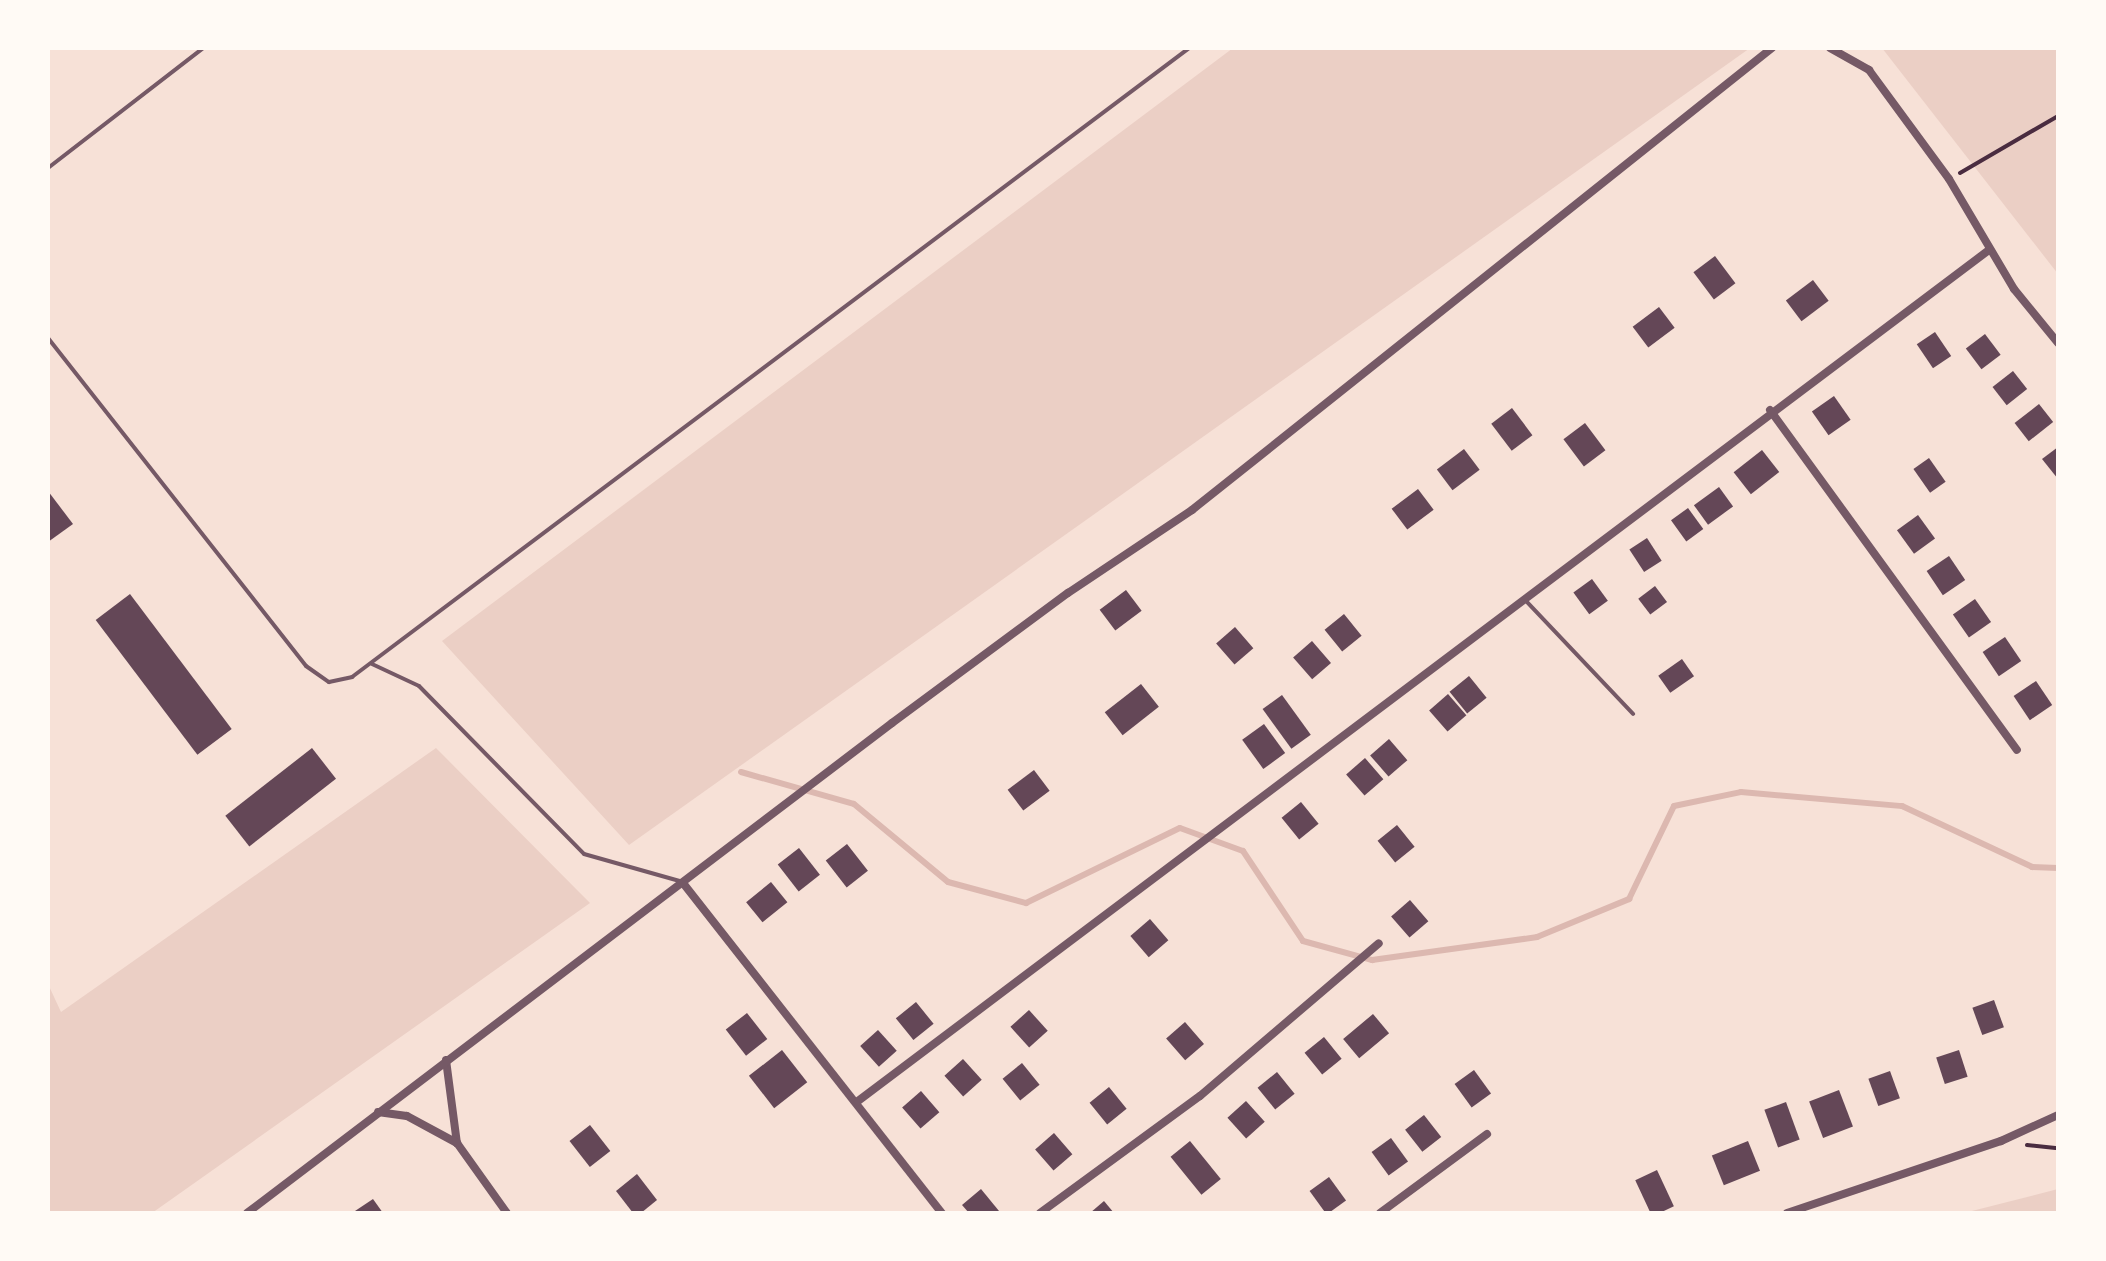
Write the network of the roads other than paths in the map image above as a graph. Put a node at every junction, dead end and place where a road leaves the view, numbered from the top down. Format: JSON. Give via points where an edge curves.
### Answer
{"nodes":[{"id":1,"x":203,"y":48,"type":"edge"},
{"id":2,"x":1189,"y":48,"type":"edge"},
{"id":3,"x":1771,"y":48,"type":"edge"},
{"id":4,"x":1830,"y":48,"type":"edge"},
{"id":5,"x":48,"y":168,"type":"edge"},
{"id":6,"x":1989,"y":250,"type":"junction"},
{"id":7,"x":48,"y":338,"type":"edge"},
{"id":8,"x":2058,"y":343,"type":"edge"},
{"id":9,"x":1770,"y":410,"type":"junction"},
{"id":10,"x":1523,"y":598,"type":"junction"},
{"id":11,"x":372,"y":664,"type":"junction"},
{"id":12,"x":1633,"y":714,"type":"dead end"},
{"id":13,"x":2017,"y":750,"type":"dead end"},
{"id":14,"x":683,"y":883,"type":"junction"},
{"id":15,"x":1379,"y":943,"type":"dead end"},
{"id":16,"x":446,"y":1060,"type":"junction"},
{"id":17,"x":858,"y":1101,"type":"junction"},
{"id":18,"x":378,"y":1112,"type":"junction"},
{"id":19,"x":2058,"y":1115,"type":"edge"},
{"id":20,"x":1487,"y":1134,"type":"dead end"},
{"id":21,"x":457,"y":1143,"type":"junction"},
{"id":22,"x":247,"y":1213,"type":"edge"},
{"id":23,"x":507,"y":1213,"type":"edge"},
{"id":24,"x":942,"y":1213,"type":"edge"},
{"id":25,"x":1040,"y":1213,"type":"edge"},
{"id":26,"x":1380,"y":1213,"type":"edge"},
{"id":27,"x":1787,"y":1213,"type":"edge"}],
"edges":[{"from":1,"to":5,"type":"lane"},
{"from":2,"to":11,"type":"lane"},
{"from":3,"to":14,"type":"street","via":[[1192,510],[1068,593]]},
{"from":4,"to":6,"type":"street","via":[[1869,70],[1949,179]]},
{"from":6,"to":8,"type":"street"},
{"from":6,"to":9,"type":"street"},
{"from":7,"to":11,"type":"lane","via":[[306,666],[329,682],[352,677]]},
{"from":9,"to":10,"type":"street"},
{"from":9,"to":13,"type":"street"},
{"from":10,"to":12,"type":"lane"},
{"from":10,"to":17,"type":"street"},
{"from":11,"to":14,"type":"lane","via":[[419,686],[584,854]]},
{"from":14,"to":16,"type":"street"},
{"from":14,"to":17,"type":"street"},
{"from":15,"to":25,"type":"street","via":[[1200,1096]]},
{"from":16,"to":18,"type":"street"},
{"from":16,"to":21,"type":"street"},
{"from":17,"to":24,"type":"street"},
{"from":18,"to":21,"type":"street","via":[[407,1116]]},
{"from":18,"to":22,"type":"street"},
{"from":19,"to":27,"type":"street","via":[[2001,1141]]},
{"from":20,"to":26,"type":"street"},
{"from":21,"to":23,"type":"street"}]}
